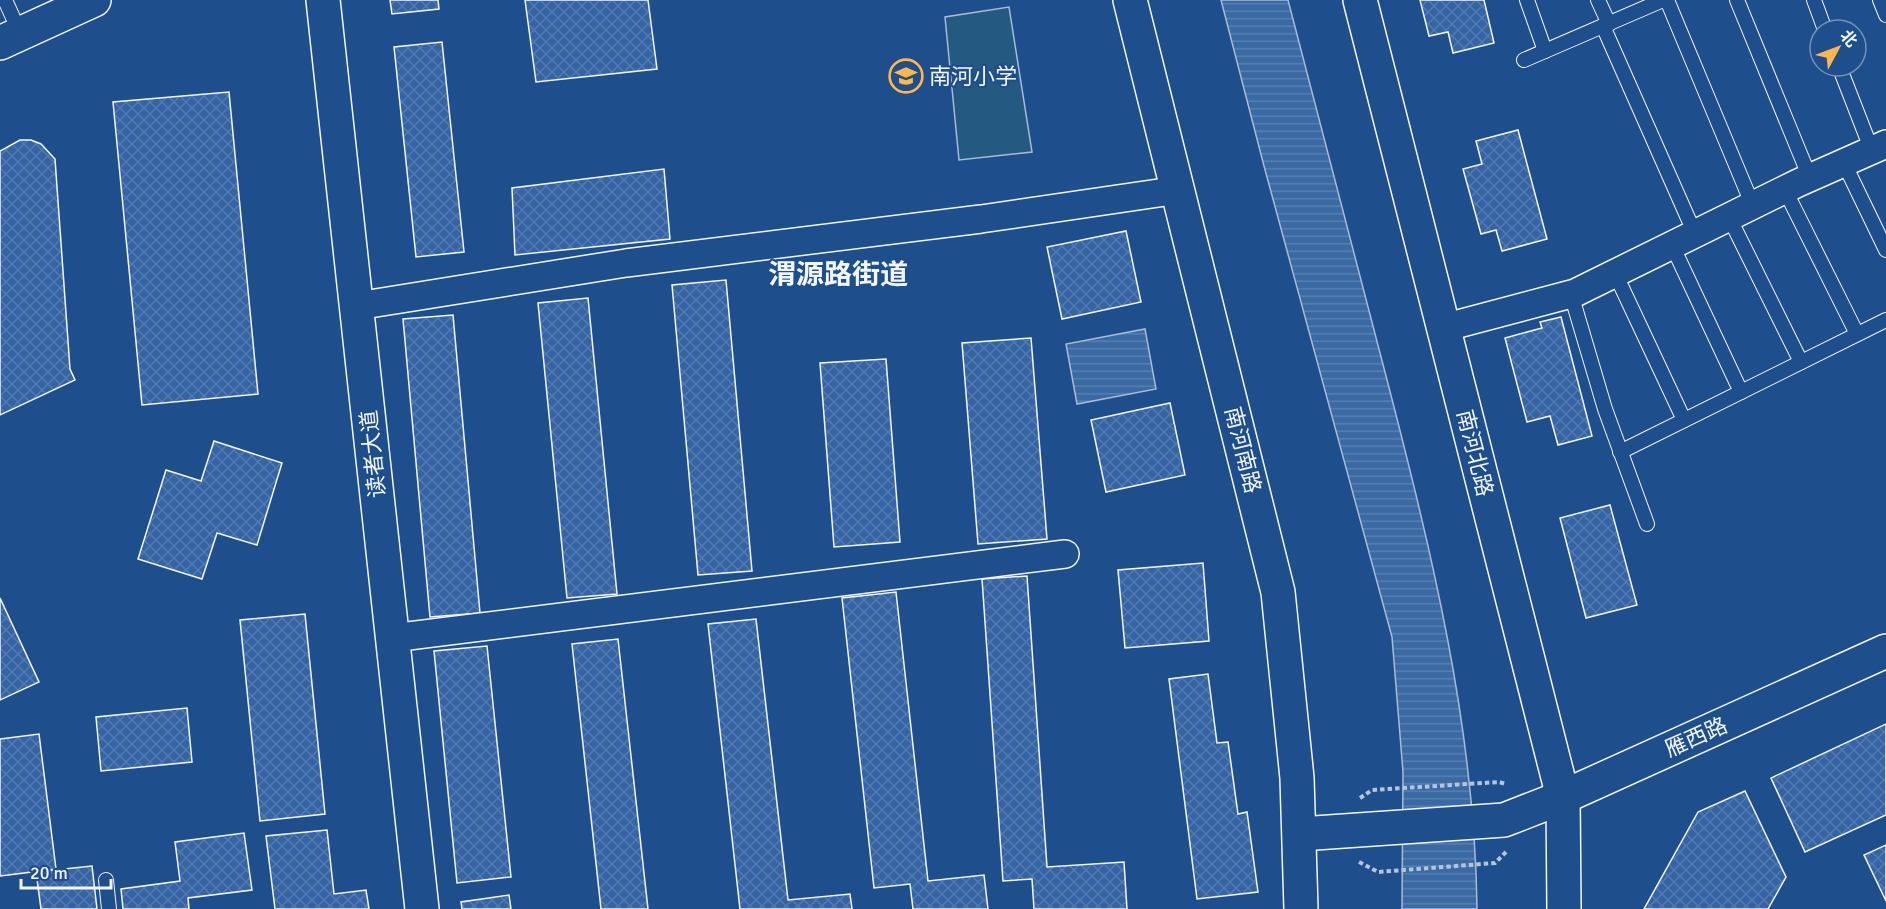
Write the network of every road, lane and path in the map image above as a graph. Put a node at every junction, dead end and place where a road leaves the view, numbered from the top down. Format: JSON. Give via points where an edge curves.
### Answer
{"nodes":[{"id":1,"x":5,"y":0,"type":"edge"},
{"id":2,"x":94,"y":0,"type":"edge"},
{"id":3,"x":323,"y":0,"type":"edge"},
{"id":4,"x":1130,"y":0,"type":"edge"},
{"id":5,"x":1360,"y":0,"type":"edge"},
{"id":6,"x":1527,"y":0,"type":"edge"},
{"id":7,"x":1599,"y":0,"type":"edge"},
{"id":8,"x":1665,"y":0,"type":"edge"},
{"id":9,"x":1737,"y":0,"type":"edge"},
{"id":10,"x":1814,"y":0,"type":"edge"},
{"id":11,"x":1880,"y":0,"type":"edge"},
{"id":12,"x":1886,"y":15,"type":"edge"},
{"id":13,"x":1821,"y":18,"type":"edge"},
{"id":14,"x":1606,"y":25,"type":"junction"},
{"id":15,"x":10,"y":38,"type":"edge"},
{"id":16,"x":1545,"y":51,"type":"junction"},
{"id":17,"x":1524,"y":60,"type":"dead end"},
{"id":18,"x":1845,"y":78,"type":"edge"},
{"id":19,"x":1879,"y":148,"type":"edge"},
{"id":20,"x":1844,"y":163,"type":"junction"},
{"id":21,"x":1810,"y":178,"type":"junction"},
{"id":22,"x":1179,"y":190,"type":"junction"},
{"id":23,"x":1785,"y":190,"type":"junction"},
{"id":24,"x":1741,"y":211,"type":"junction"},
{"id":25,"x":1683,"y":240,"type":"junction"},
{"id":26,"x":1886,"y":250,"type":"edge"},
{"id":27,"x":1615,"y":273,"type":"junction"},
{"id":28,"x":1571,"y":294,"type":"junction"},
{"id":29,"x":357,"y":306,"type":"junction"},
{"id":30,"x":1886,"y":320,"type":"edge"},
{"id":31,"x":1443,"y":328,"type":"junction"},
{"id":32,"x":1857,"y":334,"type":"junction"},
{"id":33,"x":1801,"y":362,"type":"junction"},
{"id":34,"x":1741,"y":392,"type":"junction"},
{"id":35,"x":1684,"y":420,"type":"junction"},
{"id":36,"x":1620,"y":452,"type":"junction"},
{"id":37,"x":1647,"y":524,"type":"dead end"},
{"id":38,"x":1065,"y":554,"type":"dead end"},
{"id":39,"x":392,"y":638,"type":"junction"},
{"id":40,"x":1886,"y":651,"type":"edge"},
{"id":41,"x":1499,"y":782,"type":"dead end"},
{"id":42,"x":1372,"y":790,"type":"dead end"},
{"id":43,"x":1563,"y":797,"type":"junction"},
{"id":44,"x":1300,"y":834,"type":"junction"},
{"id":45,"x":1495,"y":863,"type":"dead end"},
{"id":46,"x":1378,"y":872,"type":"dead end"},
{"id":47,"x":106,"y":880,"type":"dead end"},
{"id":48,"x":110,"y":909,"type":"edge"},
{"id":49,"x":422,"y":909,"type":"edge"},
{"id":50,"x":1302,"y":909,"type":"edge"},
{"id":51,"x":1564,"y":909,"type":"edge"}],
"edges":[{"from":1,"to":15,"type":"lane"},
{"from":2,"to":15,"type":"street"},
{"from":3,"to":29,"type":"street","name":"读者大道"},
{"from":4,"to":22,"type":"street","name":"南河南路"},
{"from":5,"to":31,"type":"street","name":"南河北路"},
{"from":6,"to":16,"type":"lane"},
{"from":7,"to":14,"type":"lane"},
{"from":8,"to":14,"type":"lane"},
{"from":8,"to":24,"type":"lane"},
{"from":9,"to":21,"type":"lane"},
{"from":10,"to":13,"type":"lane"},
{"from":11,"to":12,"type":"lane"},
{"from":14,"to":16,"type":"lane"},
{"from":14,"to":25,"type":"lane"},
{"from":16,"to":17,"type":"lane"},
{"from":18,"to":19,"type":"lane"},
{"from":19,"to":20,"type":"street"},
{"from":20,"to":21,"type":"street"},
{"from":20,"to":26,"type":"lane"},
{"from":21,"to":23,"type":"street"},
{"from":22,"to":29,"type":"street","via":[[626,263]]},
{"from":22,"to":44,"type":"street","name":"南河南路","via":[[1278,592]]},
{"from":23,"to":24,"type":"street"},
{"from":23,"to":32,"type":"lane"},
{"from":24,"to":25,"type":"street"},
{"from":24,"to":33,"type":"lane"},
{"from":25,"to":27,"type":"street"},
{"from":25,"to":34,"type":"lane"},
{"from":27,"to":28,"type":"street"},
{"from":27,"to":35,"type":"lane"},
{"from":28,"to":31,"type":"street"},
{"from":28,"to":36,"type":"lane"},
{"from":29,"to":39,"type":"street","name":"读者大道"},
{"from":30,"to":32,"type":"lane"},
{"from":31,"to":43,"type":"street","name":"南河北路"},
{"from":32,"to":33,"type":"lane"},
{"from":33,"to":34,"type":"lane"},
{"from":34,"to":35,"type":"lane"},
{"from":35,"to":36,"type":"lane"},
{"from":36,"to":37,"type":"lane"},
{"from":38,"to":39,"type":"street"},
{"from":39,"to":49,"type":"street","name":"读者大道"},
{"from":40,"to":43,"type":"street","name":"雁西路"},
{"from":41,"to":42,"type":"path"},
{"from":43,"to":44,"type":"street","name":"雁西路","via":[[1504,820]]},
{"from":43,"to":51,"type":"street","name":"南河北路"},
{"from":44,"to":50,"type":"street","name":"南河南路"},
{"from":45,"to":46,"type":"path"},
{"from":47,"to":48,"type":"lane"}]}
